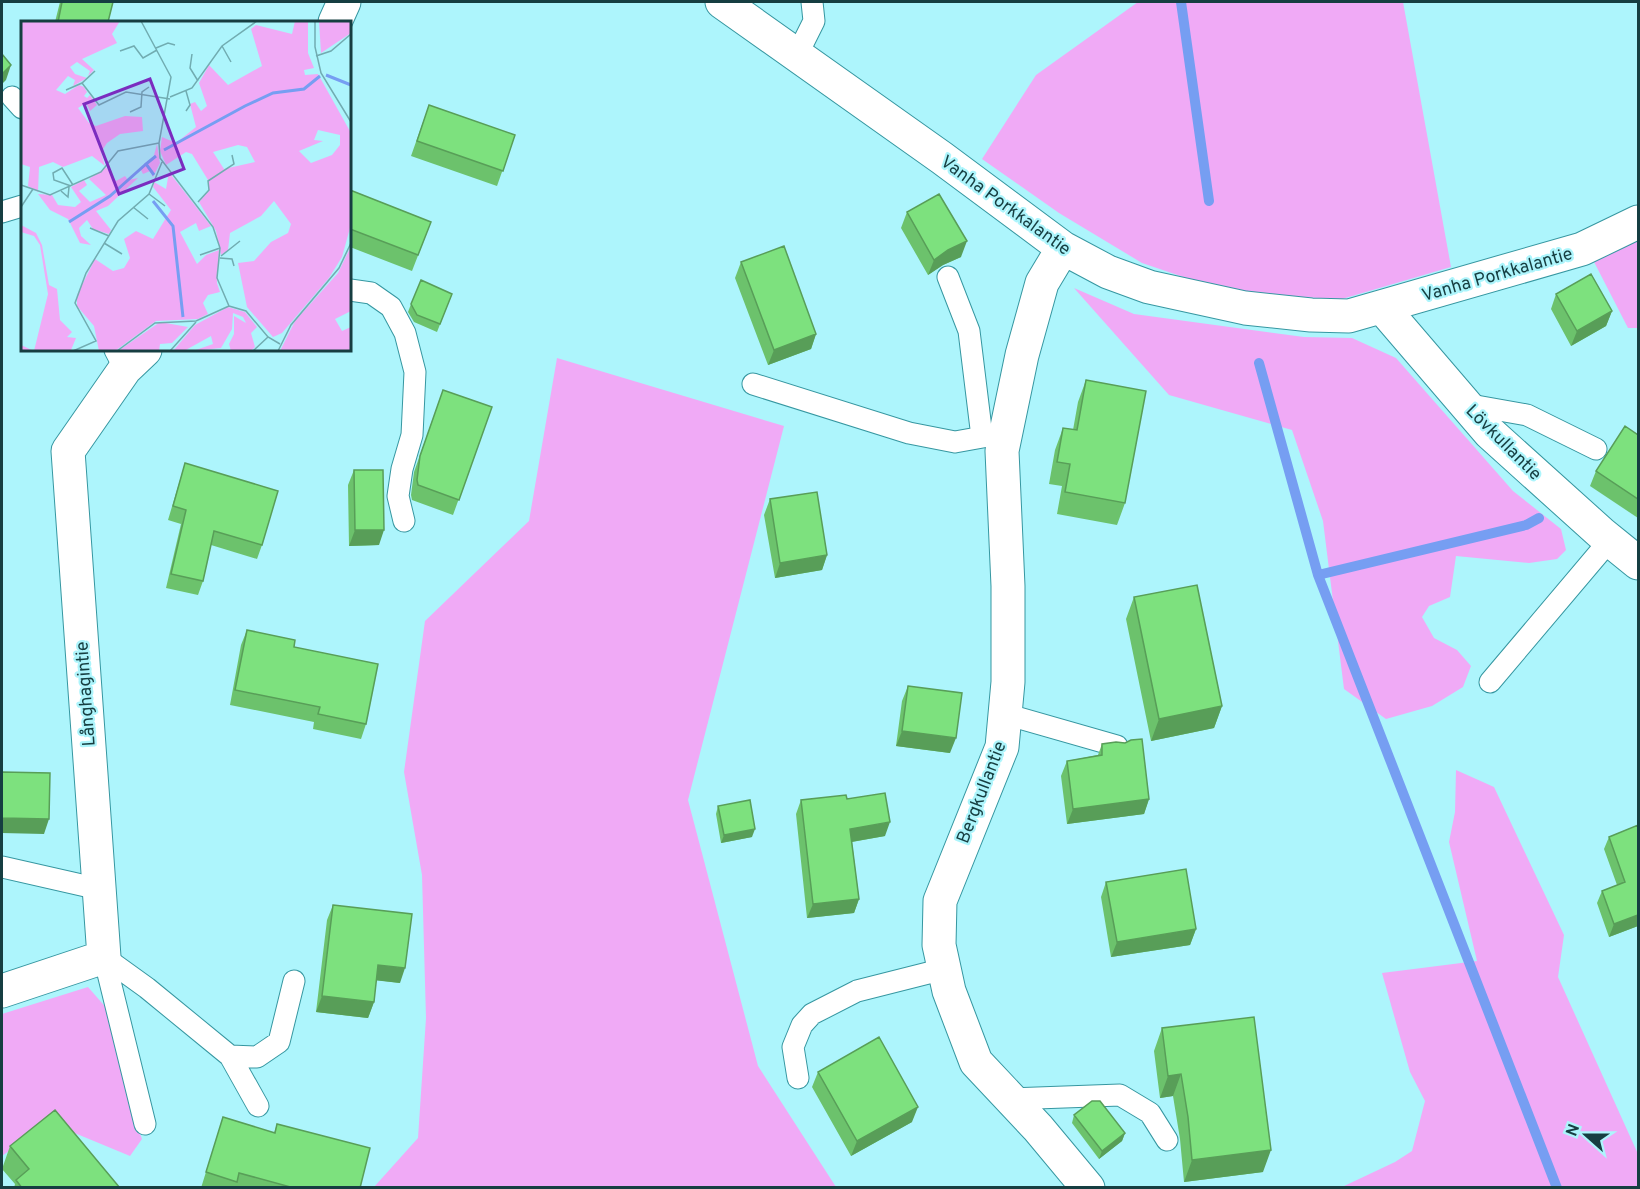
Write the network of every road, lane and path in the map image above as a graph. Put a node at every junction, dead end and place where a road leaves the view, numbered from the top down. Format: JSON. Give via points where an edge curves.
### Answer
{"nodes":[{"id":1,"x":344,"y":2,"type":"edge"},
{"id":2,"x":722,"y":2,"type":"edge"},
{"id":3,"x":812,"y":2,"type":"edge"},
{"id":4,"x":335,"y":21,"type":"edge"},
{"id":5,"x":797,"y":55,"type":"junction"},
{"id":6,"x":21,"y":206,"type":"edge"},
{"id":7,"x":2,"y":212,"type":"edge"},
{"id":8,"x":1638,"y":222,"type":"edge"},
{"id":9,"x":1063,"y":248,"type":"junction"},
{"id":10,"x":948,"y":277,"type":"dead end"},
{"id":11,"x":351,"y":290,"type":"edge"},
{"id":12,"x":1382,"y":307,"type":"junction"},
{"id":13,"x":128,"y":356,"type":"edge"},
{"id":14,"x":753,"y":384,"type":"dead end"},
{"id":15,"x":1465,"y":404,"type":"junction"},
{"id":16,"x":994,"y":435,"type":"junction"},
{"id":17,"x":1596,"y":449,"type":"dead end"},
{"id":18,"x":404,"y":521,"type":"dead end"},
{"id":19,"x":1610,"y":540,"type":"junction"},
{"id":20,"x":1638,"y":563,"type":"edge"},
{"id":21,"x":1490,"y":682,"type":"dead end"},
{"id":22,"x":1005,"y":714,"type":"junction"},
{"id":23,"x":1117,"y":746,"type":"edge"},
{"id":24,"x":2,"y":867,"type":"edge"},
{"id":25,"x":99,"y":889,"type":"junction"},
{"id":26,"x":104,"y":957,"type":"junction"},
{"id":27,"x":944,"y":969,"type":"junction"},
{"id":28,"x":294,"y":981,"type":"dead end"},
{"id":29,"x":2,"y":991,"type":"edge"},
{"id":30,"x":230,"y":1056,"type":"junction"},
{"id":31,"x":798,"y":1078,"type":"dead end"},
{"id":32,"x":1011,"y":1099,"type":"junction"},
{"id":33,"x":258,"y":1106,"type":"dead end"},
{"id":34,"x":146,"y":1124,"type":"dead end"},
{"id":35,"x":1167,"y":1140,"type":"dead end"},
{"id":36,"x":1088,"y":1188,"type":"edge"}],
"edges":[{"from":1,"to":4,"type":"street"},
{"from":2,"to":5,"type":"street","name":"Vanha Porkkalantie"},
{"from":3,"to":5,"type":"lane","via":[[814,21]]},
{"from":5,"to":9,"type":"street","name":"Vanha Porkkalantie"},
{"from":6,"to":7,"type":"lane"},
{"from":8,"to":12,"type":"street","name":"Vanha Porkkalantie","via":[[1582,249]]},
{"from":9,"to":12,"type":"street","name":"Vanha Porkkalantie","via":[[1108,272],[1149,287],[1245,308],[1349,316]]},
{"from":9,"to":16,"type":"street","name":"Bergkullantie","via":[[1042,283]]},
{"from":10,"to":16,"type":"lane","via":[[969,332]]},
{"from":11,"to":18,"type":"lane","via":[[371,293],[391,307],[405,333],[415,372],[412,435],[398,496]]},
{"from":12,"to":15,"type":"street","name":"Lövkullantie"},
{"from":13,"to":25,"type":"street","name":"Långhagintie","via":[[68,451]]},
{"from":14,"to":16,"type":"lane","via":[[909,433],[955,442]]},
{"from":15,"to":17,"type":"lane","via":[[1527,415]]},
{"from":15,"to":19,"type":"street","name":"Lövkullantie","via":[[1490,433]]},
{"from":16,"to":22,"type":"street","name":"Bergkullantie","via":[[1002,451],[1008,586]]},
{"from":19,"to":20,"type":"street","name":"Lövkullantie"},
{"from":19,"to":21,"type":"lane"},
{"from":22,"to":23,"type":"lane"},
{"from":22,"to":27,"type":"street","name":"Bergkullantie","via":[[1002,747],[940,901],[939,945]]},
{"from":24,"to":25,"type":"lane"},
{"from":25,"to":26,"type":"street","name":"Långhagintie"},
{"from":26,"to":29,"type":"street"},
{"from":26,"to":30,"type":"lane"},
{"from":26,"to":34,"type":"lane"},
{"from":27,"to":31,"type":"lane","via":[[857,991],[812,1014],[802,1024],[793,1047]]},
{"from":27,"to":32,"type":"street","name":"Bergkullantie","via":[[976,1062]]},
{"from":28,"to":30,"type":"lane","via":[[279,1042],[257,1057]]},
{"from":30,"to":33,"type":"lane"},
{"from":32,"to":35,"type":"lane","via":[[1120,1095],[1150,1113]]},
{"from":32,"to":36,"type":"street","name":"Bergkullantie"}]}
